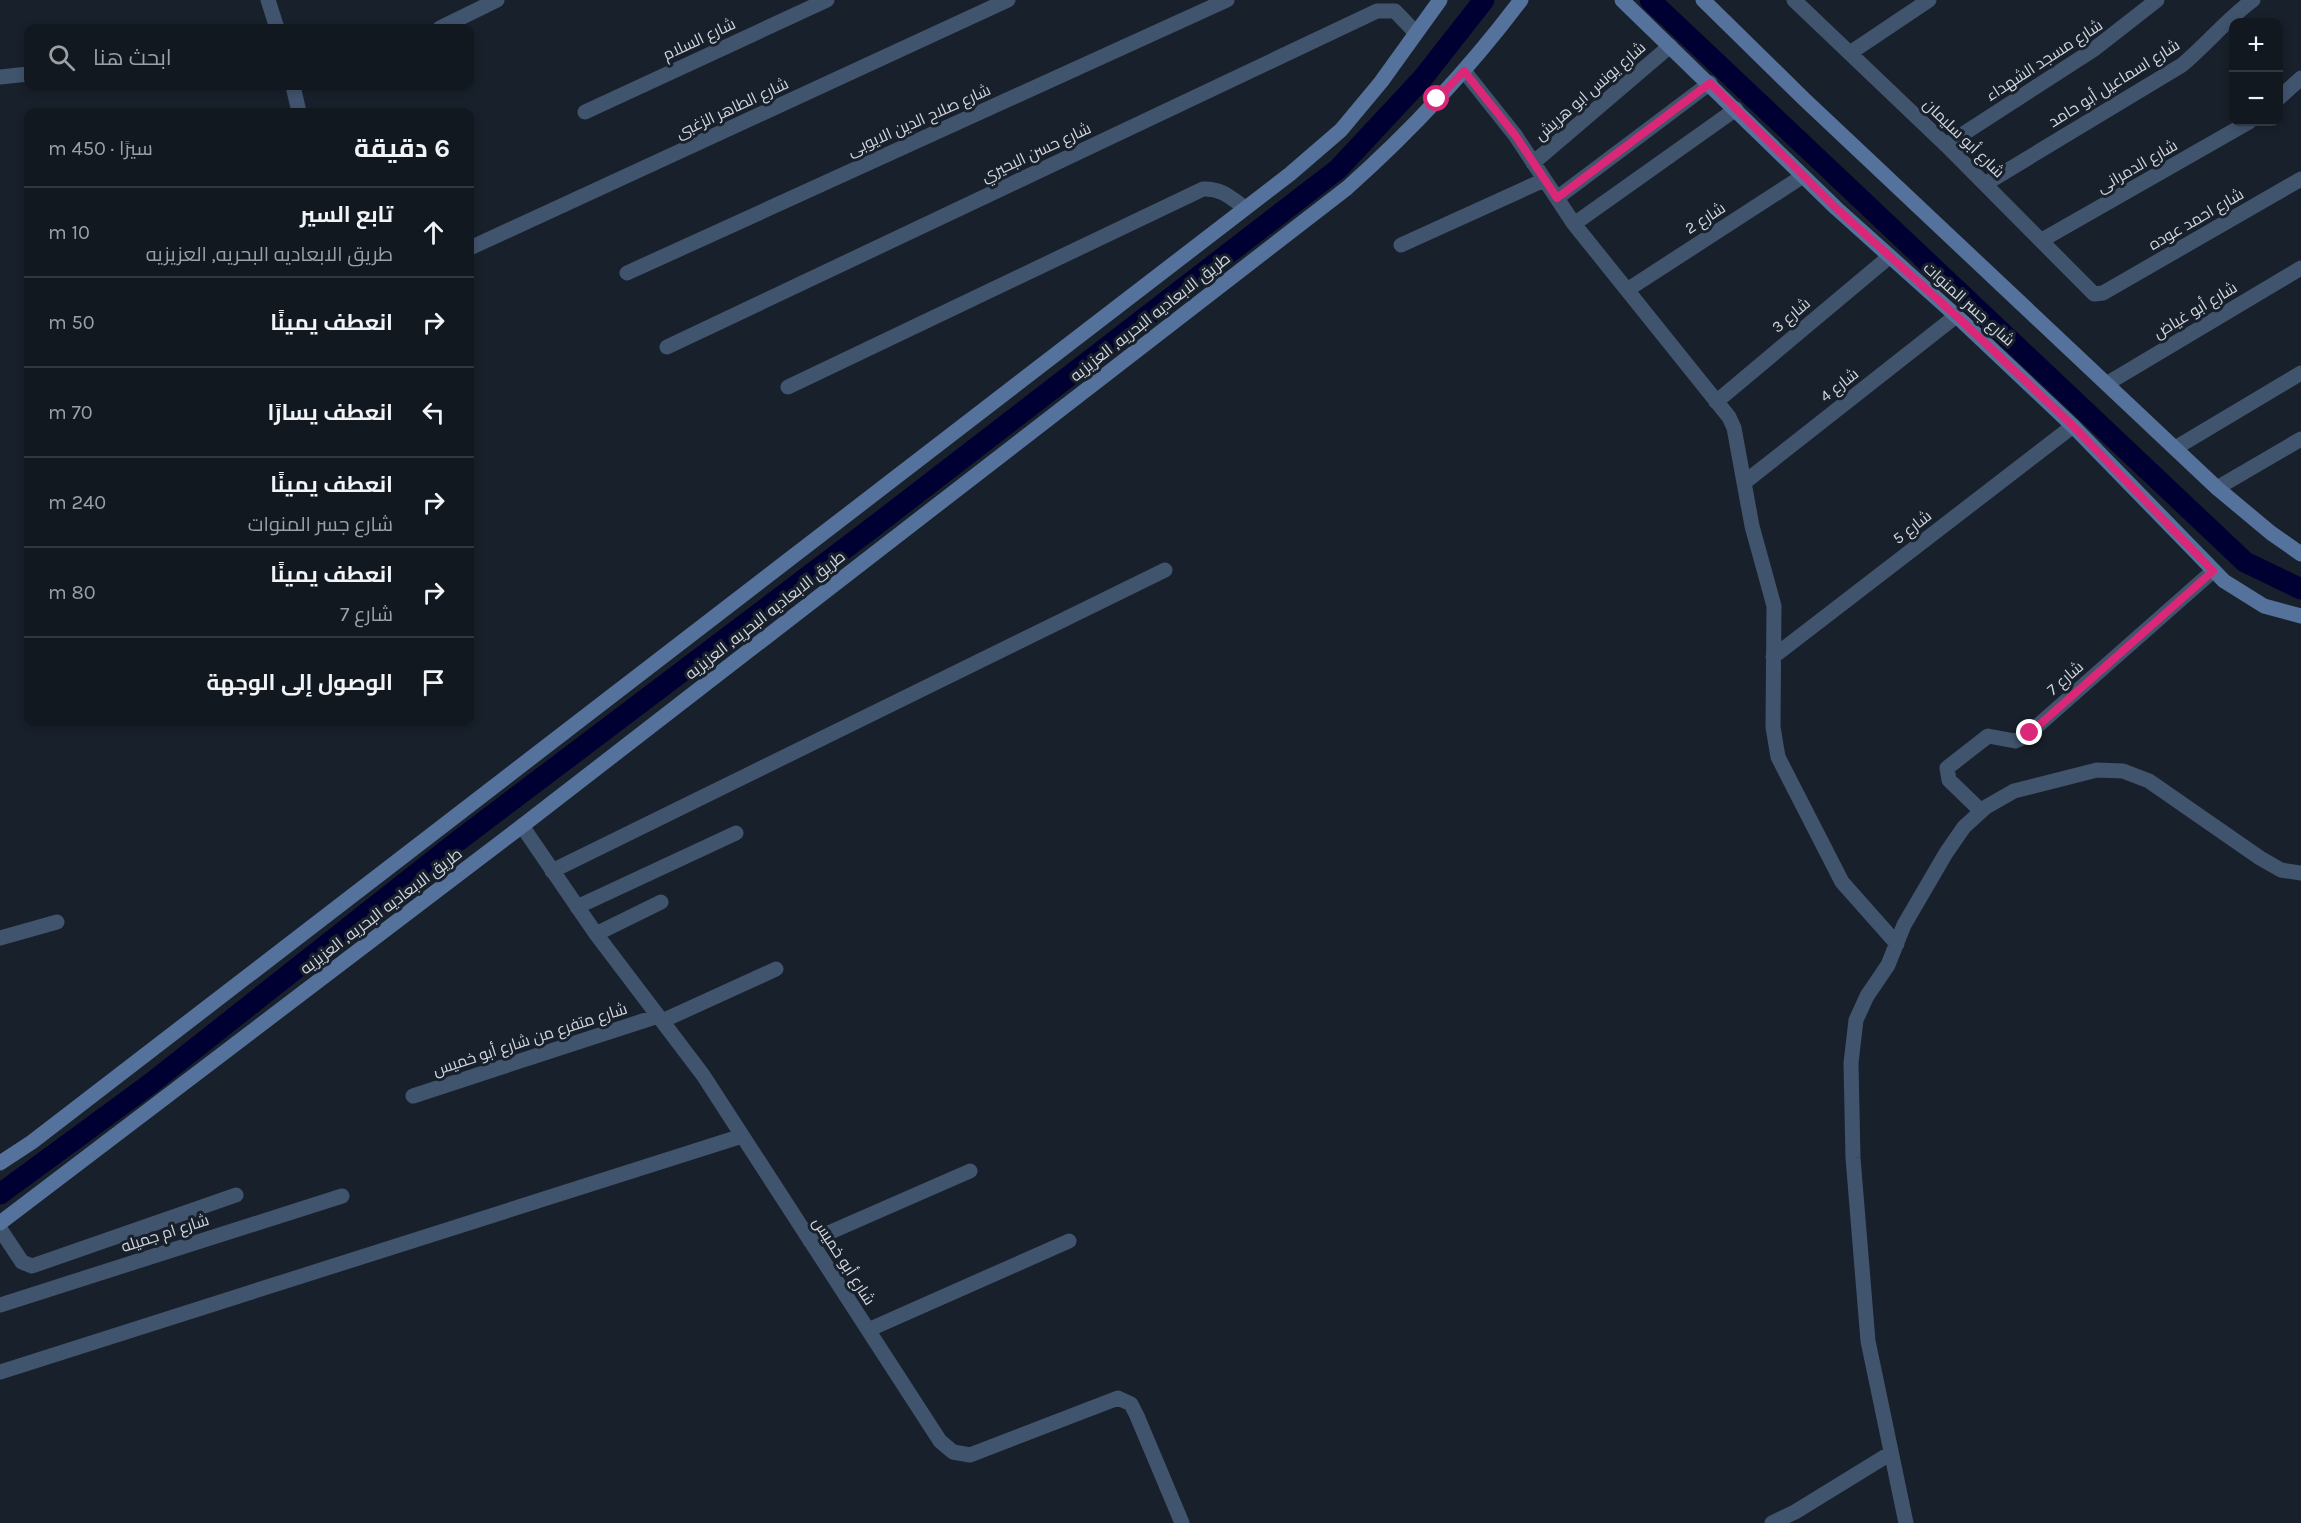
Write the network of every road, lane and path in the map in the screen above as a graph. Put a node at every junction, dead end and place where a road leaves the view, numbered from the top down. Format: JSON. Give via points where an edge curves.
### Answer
{"nodes":[{"id":1,"x":268,"y":0,"type":"edge"},
{"id":2,"x":497,"y":0,"type":"edge"},
{"id":3,"x":827,"y":0,"type":"edge"},
{"id":4,"x":1008,"y":0,"type":"edge"},
{"id":5,"x":1227,"y":0,"type":"edge"},
{"id":6,"x":1440,"y":0,"type":"edge"},
{"id":7,"x":1521,"y":0,"type":"edge"},
{"id":8,"x":1622,"y":0,"type":"edge"},
{"id":9,"x":1703,"y":0,"type":"edge"},
{"id":10,"x":1794,"y":0,"type":"edge"},
{"id":11,"x":1927,"y":0,"type":"edge"},
{"id":12,"x":2157,"y":0,"type":"edge"},
{"id":13,"x":2253,"y":0,"type":"edge"},
{"id":14,"x":276,"y":24,"type":"edge"},
{"id":15,"x":448,"y":24,"type":"edge"},
{"id":16,"x":1415,"y":32,"type":"junction"},
{"id":17,"x":1670,"y":46,"type":"junction"},
{"id":18,"x":1850,"y":53,"type":"junction"},
{"id":19,"x":1464,"y":71,"type":"junction"},
{"id":20,"x":24,"y":75,"type":"edge"},
{"id":21,"x":0,"y":77,"type":"edge"},
{"id":22,"x":2301,"y":78,"type":"edge"},
{"id":23,"x":1710,"y":83,"type":"junction"},
{"id":24,"x":294,"y":90,"type":"edge"},
{"id":25,"x":2283,"y":94,"type":"edge"},
{"id":26,"x":298,"y":108,"type":"edge"},
{"id":27,"x":1736,"y":109,"type":"junction"},
{"id":28,"x":585,"y":112,"type":"dead end"},
{"id":29,"x":2242,"y":126,"type":"edge"},
{"id":30,"x":1946,"y":145,"type":"junction"},
{"id":31,"x":1533,"y":163,"type":"junction"},
{"id":32,"x":1803,"y":176,"type":"junction"},
{"id":33,"x":2301,"y":179,"type":"edge"},
{"id":34,"x":1544,"y":180,"type":"junction"},
{"id":35,"x":1985,"y":184,"type":"junction"},
{"id":36,"x":1557,"y":198,"type":"junction"},
{"id":37,"x":1245,"y":208,"type":"junction"},
{"id":38,"x":1574,"y":224,"type":"junction"},
{"id":39,"x":2042,"y":240,"type":"junction"},
{"id":40,"x":1401,"y":245,"type":"dead end"},
{"id":41,"x":474,"y":246,"type":"edge"},
{"id":42,"x":1890,"y":257,"type":"junction"},
{"id":43,"x":2301,"y":268,"type":"edge"},
{"id":44,"x":627,"y":273,"type":"dead end"},
{"id":45,"x":2109,"y":289,"type":"joint"},
{"id":46,"x":1627,"y":290,"type":"junction"},
{"id":47,"x":1956,"y":316,"type":"junction"},
{"id":48,"x":667,"y":347,"type":"dead end"},
{"id":49,"x":2301,"y":373,"type":"edge"},
{"id":50,"x":2108,"y":383,"type":"junction"},
{"id":51,"x":788,"y":387,"type":"dead end"},
{"id":52,"x":1716,"y":402,"type":"junction"},
{"id":53,"x":2073,"y":426,"type":"junction"},
{"id":54,"x":2301,"y":439,"type":"edge"},
{"id":55,"x":2177,"y":447,"type":"junction"},
{"id":56,"x":1745,"y":482,"type":"junction"},
{"id":57,"x":2217,"y":488,"type":"junction"},
{"id":58,"x":2298,"y":548,"type":"edge"},
{"id":59,"x":1165,"y":570,"type":"dead end"},
{"id":60,"x":2213,"y":571,"type":"junction"},
{"id":61,"x":2301,"y":616,"type":"edge"},
{"id":62,"x":1773,"y":657,"type":"junction"},
{"id":63,"x":1981,"y":811,"type":"junction"},
{"id":64,"x":522,"y":826,"type":"junction"},
{"id":65,"x":736,"y":833,"type":"dead end"},
{"id":66,"x":552,"y":871,"type":"junction"},
{"id":67,"x":2301,"y":873,"type":"edge"},
{"id":68,"x":660,"y":902,"type":"dead end"},
{"id":69,"x":577,"y":907,"type":"junction"},
{"id":70,"x":57,"y":922,"type":"dead end"},
{"id":71,"x":596,"y":934,"type":"junction"},
{"id":72,"x":0,"y":938,"type":"edge"},
{"id":73,"x":1897,"y":944,"type":"junction"},
{"id":74,"x":776,"y":969,"type":"dead end"},
{"id":75,"x":660,"y":1018,"type":"junction"},
{"id":76,"x":413,"y":1096,"type":"dead end"},
{"id":77,"x":742,"y":1136,"type":"junction"},
{"id":78,"x":0,"y":1163,"type":"edge"},
{"id":79,"x":970,"y":1171,"type":"dead end"},
{"id":80,"x":236,"y":1195,"type":"dead end"},
{"id":81,"x":342,"y":1196,"type":"dead end"},
{"id":82,"x":0,"y":1223,"type":"edge"},
{"id":83,"x":0,"y":1229,"type":"edge"},
{"id":84,"x":810,"y":1241,"type":"junction"},
{"id":85,"x":1069,"y":1241,"type":"dead end"},
{"id":86,"x":0,"y":1305,"type":"edge"},
{"id":87,"x":868,"y":1330,"type":"junction"},
{"id":88,"x":0,"y":1372,"type":"edge"},
{"id":89,"x":1891,"y":1453,"type":"junction"},
{"id":90,"x":1182,"y":1523,"type":"edge"},
{"id":91,"x":1772,"y":1523,"type":"edge"},
{"id":92,"x":1906,"y":1523,"type":"edge"}],
"edges":[{"from":1,"to":14,"type":"street"},
{"from":2,"to":15,"type":"street"},
{"from":3,"to":28,"type":"street","name":"شارع السلام"},
{"from":4,"to":41,"type":"street","name":"شارع الطاهر الزغبى"},
{"from":5,"to":44,"type":"street","name":"شارع صلاح الدين الايوبى"},
{"from":6,"to":16,"type":"street","name":"طريق الابعاديه البحريه, العزيزيه"},
{"from":7,"to":19,"type":"street","name":"طريق الابعاديه البحريه, العزيزيه"},
{"from":8,"to":17,"type":"street","name":"شارع جسر المنوات"},
{"from":9,"to":50,"type":"street"},
{"from":10,"to":18,"type":"street","name":"شارع أبو سليمان"},
{"from":11,"to":18,"type":"street"},
{"from":12,"to":30,"type":"street","name":"شارع مسجد الشهداء","via":[[2093,50]]},
{"from":13,"to":35,"type":"street","name":"شارع اسماعيل أبو حامد","via":[[2182,64]]},
{"from":16,"to":37,"type":"street","name":"طريق الابعاديه البحريه, العزيزيه","via":[[1341,130]]},
{"from":16,"to":48,"type":"street","name":"شارع حسن البحيري","via":[[1395,12],[1377,11]]},
{"from":17,"to":23,"type":"street","name":"شارع جسر المنوات"},
{"from":17,"to":31,"type":"street","name":"شارع يونس ابو هريش"},
{"from":18,"to":30,"type":"street","name":"شارع أبو سليمان"},
{"from":19,"to":31,"type":"street"},
{"from":19,"to":64,"type":"street","name":"طريق الابعاديه البحريه, العزيزيه","via":[[1395,145],[1347,188]]},
{"from":20,"to":21,"type":"street"},
{"from":22,"to":25,"type":"street"},
{"from":23,"to":27,"type":"street","name":"شارع جسر المنوات"},
{"from":23,"to":36,"type":"street"},
{"from":24,"to":26,"type":"street"},
{"from":27,"to":32,"type":"street","name":"شارع جسر المنوات"},
{"from":27,"to":38,"type":"street"},
{"from":29,"to":39,"type":"street","name":"شارع الدمرانى"},
{"from":30,"to":35,"type":"street","name":"شارع أبو سليمان"},
{"from":31,"to":34,"type":"street"},
{"from":32,"to":42,"type":"street","name":"شارع جسر المنوات"},
{"from":32,"to":46,"type":"street","name":"شارع 2"},
{"from":33,"to":45,"type":"street","name":"شارع احمد عوده"},
{"from":34,"to":36,"type":"street"},
{"from":34,"to":40,"type":"street"},
{"from":35,"to":39,"type":"street","name":"شارع أبو سليمان"},
{"from":36,"to":38,"type":"street"},
{"from":37,"to":51,"type":"street","via":[[1222,192],[1203,189]]},
{"from":37,"to":78,"type":"street","name":"طريق الابعاديه البحريه, العزيزيه"},
{"from":38,"to":46,"type":"street"},
{"from":39,"to":45,"type":"street","name":"شارع أبو سليمان","via":[[2094,294]]},
{"from":42,"to":47,"type":"street","name":"شارع جسر المنوات"},
{"from":42,"to":52,"type":"street","name":"شارع 3"},
{"from":43,"to":50,"type":"street","name":"شارع أبو غياض"},
{"from":46,"to":52,"type":"street"},
{"from":47,"to":53,"type":"street","name":"شارع جسر المنوات"},
{"from":47,"to":56,"type":"street","name":"شارع 4"},
{"from":49,"to":55,"type":"street"},
{"from":50,"to":55,"type":"street"},
{"from":52,"to":56,"type":"street","via":[[1734,428]]},
{"from":53,"to":60,"type":"street","name":"شارع جسر المنوات"},
{"from":53,"to":62,"type":"street","name":"شارع 5"},
{"from":54,"to":57,"type":"street"},
{"from":55,"to":57,"type":"street"},
{"from":56,"to":62,"type":"street","via":[[1752,526],[1774,606]]},
{"from":57,"to":58,"type":"street"},
{"from":59,"to":66,"type":"street"},
{"from":60,"to":61,"type":"street","name":"شارع جسر المنوات","via":[[2254,600]]},
{"from":60,"to":63,"type":"street","name":"شارع 7","via":[[2025,737],[2015,741],[1993,735],[1983,738],[1947,768],[1949,780]]},
{"from":62,"to":73,"type":"street","via":[[1773,727],[1784,772],[1842,882]]},
{"from":63,"to":67,"type":"street","via":[[2014,791],[2056,779],[2097,770],[2123,771],[2149,781],[2260,858],[2281,870]]},
{"from":63,"to":73,"type":"street","via":[[1946,853]]},
{"from":64,"to":66,"type":"street","name":"شارع أبو خميس"},
{"from":64,"to":82,"type":"street","name":"طريق الابعاديه البحريه, العزيزيه"},
{"from":65,"to":69,"type":"street"},
{"from":66,"to":69,"type":"street","name":"شارع أبو خميس"},
{"from":68,"to":71,"type":"street"},
{"from":69,"to":71,"type":"street","name":"شارع أبو خميس"},
{"from":70,"to":72,"type":"street"},
{"from":71,"to":75,"type":"street","name":"شارع أبو خميس"},
{"from":73,"to":89,"type":"street","via":[[1856,1020],[1851,1063],[1868,1341]]},
{"from":74,"to":75,"type":"street","name":"شارع متفرع من شارع أبو خميس"},
{"from":75,"to":76,"type":"street","name":"شارع متفرع من شارع أبو خميس"},
{"from":75,"to":77,"type":"street","name":"شارع أبو خميس"},
{"from":77,"to":84,"type":"street","name":"شارع أبو خميس"},
{"from":77,"to":88,"type":"street"},
{"from":79,"to":84,"type":"street"},
{"from":80,"to":83,"type":"street","via":[[32,1266],[22,1262]]},
{"from":81,"to":86,"type":"street","name":"شارع ام جميله"},
{"from":84,"to":87,"type":"street","name":"شارع أبو خميس"},
{"from":85,"to":87,"type":"street"},
{"from":87,"to":90,"type":"street","name":"شارع أبو خميس","via":[[940,1441],[953,1452],[970,1455],[1104,1401],[1118,1398],[1131,1404]]},
{"from":89,"to":91,"type":"street"},
{"from":89,"to":92,"type":"street"}]}
